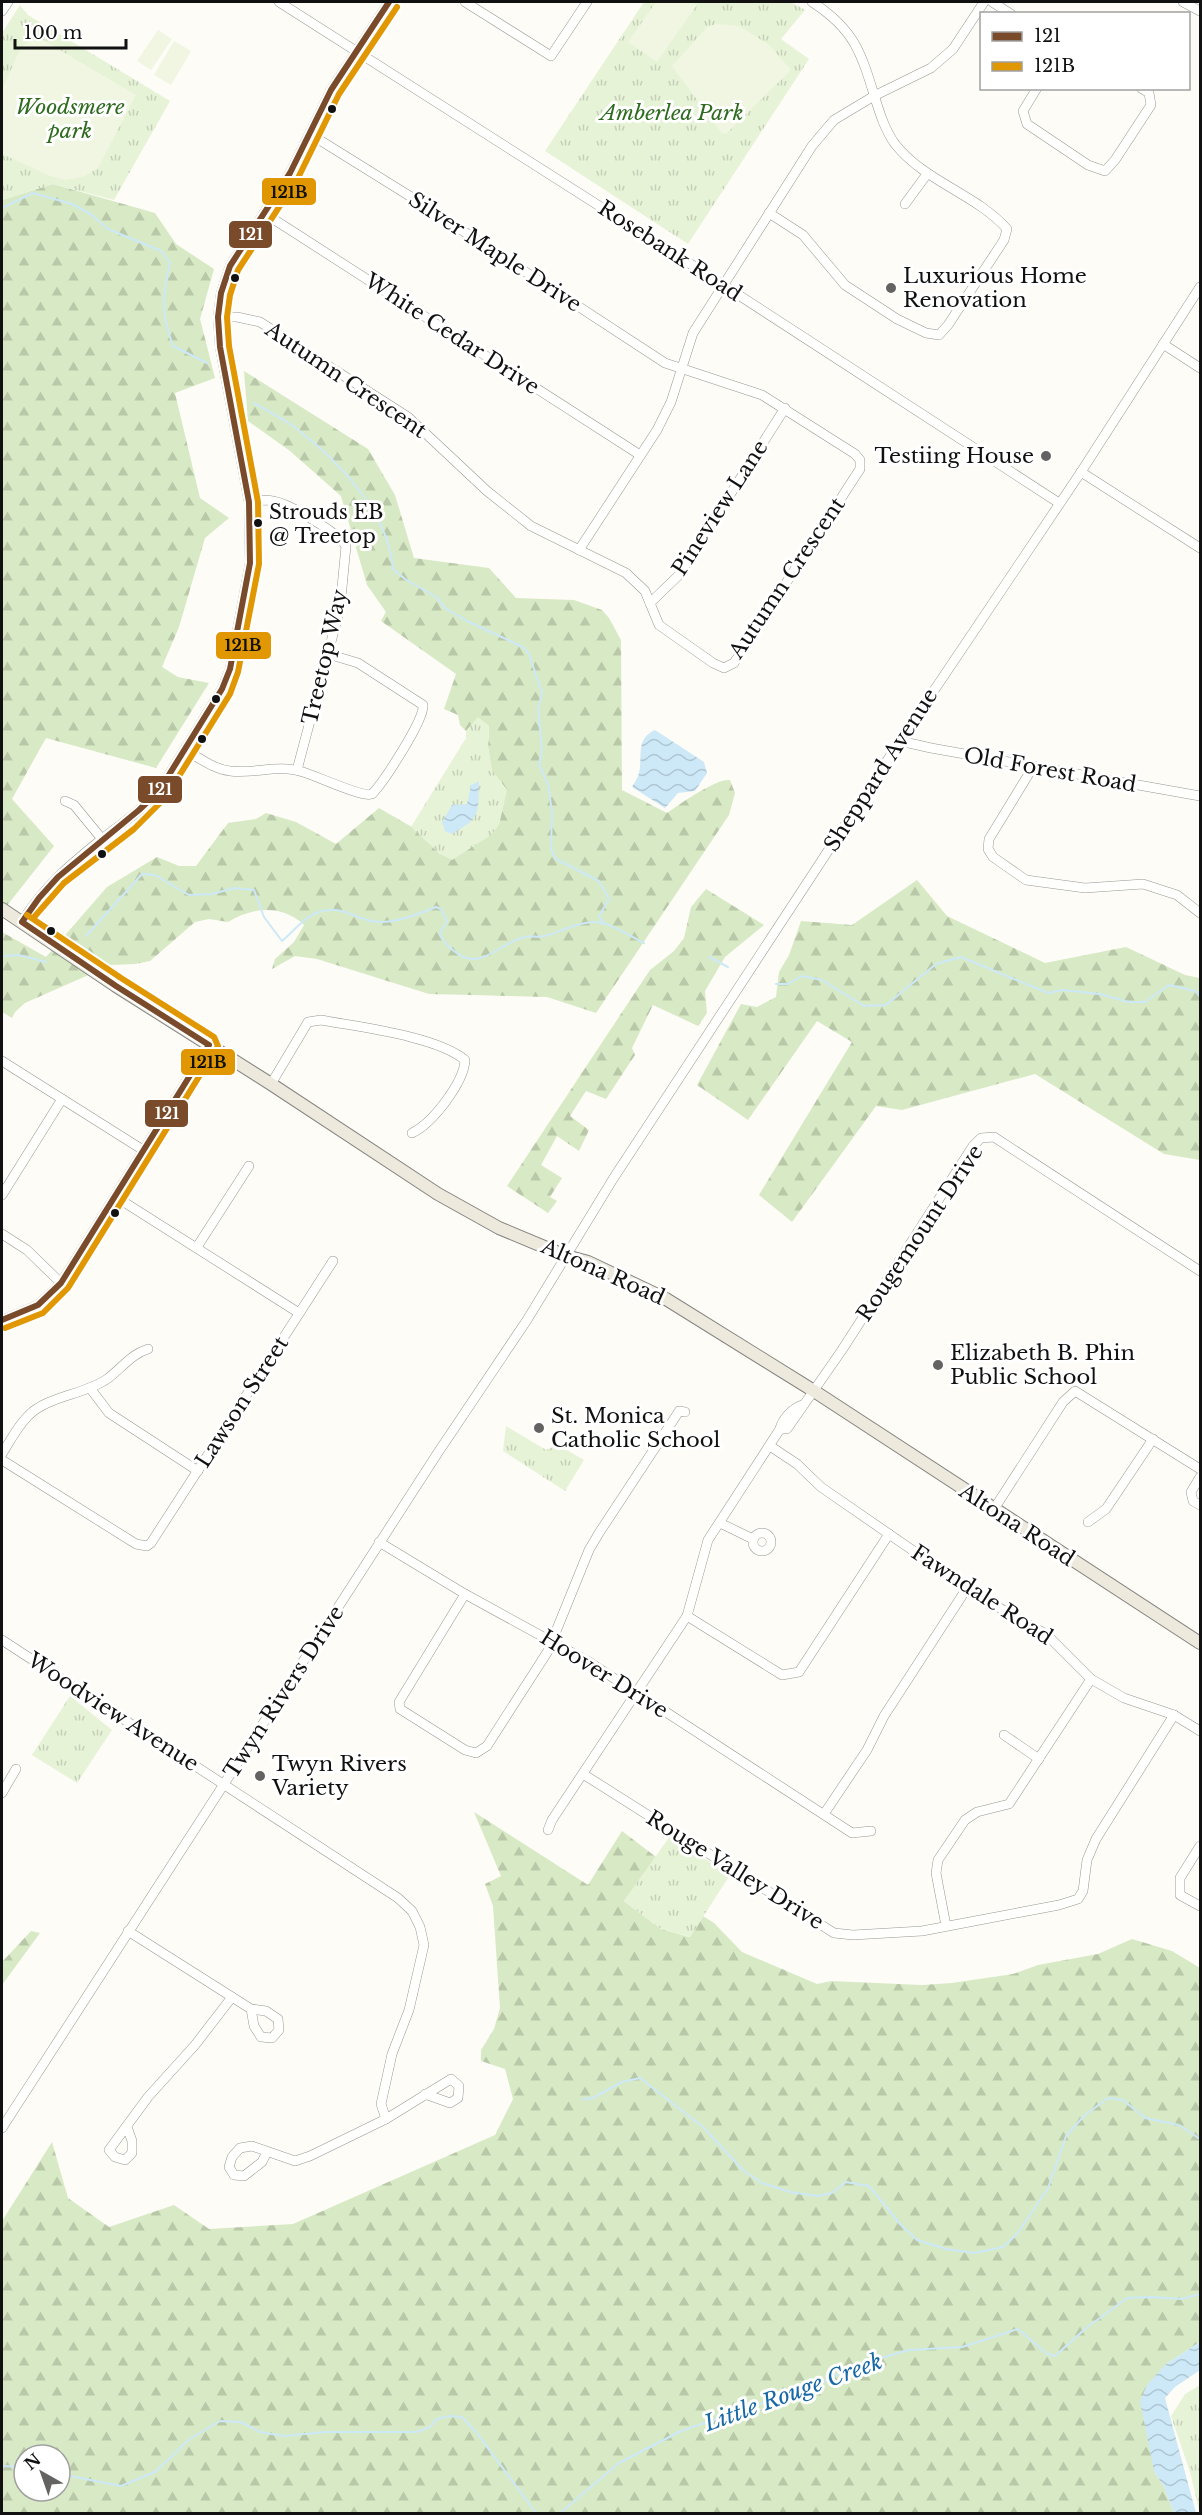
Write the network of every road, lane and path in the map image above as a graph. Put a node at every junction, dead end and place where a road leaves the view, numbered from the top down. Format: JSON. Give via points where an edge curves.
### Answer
{"nodes":[{"id":1,"x":8,"y":2,"type":"edge"},
{"id":2,"x":279,"y":2,"type":"edge"},
{"id":3,"x":389,"y":2,"type":"edge"},
{"id":4,"x":465,"y":2,"type":"edge"},
{"id":5,"x":587,"y":2,"type":"edge"},
{"id":6,"x":812,"y":2,"type":"edge"},
{"id":7,"x":984,"y":2,"type":"edge"},
{"id":8,"x":993,"y":2,"type":"edge"},
{"id":9,"x":1183,"y":2,"type":"edge"},
{"id":10,"x":2,"y":11,"type":"edge"},
{"id":11,"x":1200,"y":11,"type":"edge"},
{"id":12,"x":1008,"y":12,"type":"edge"},
{"id":13,"x":355,"y":51,"type":"junction"},
{"id":14,"x":1036,"y":90,"type":"edge"},
{"id":15,"x":1144,"y":90,"type":"edge"},
{"id":16,"x":874,"y":96,"type":"junction"},
{"id":17,"x":310,"y":134,"type":"junction"},
{"id":18,"x":927,"y":174,"type":"junction"},
{"id":19,"x":905,"y":204,"type":"dead end"},
{"id":20,"x":264,"y":213,"type":"junction"},
{"id":21,"x":769,"y":213,"type":"junction"},
{"id":22,"x":723,"y":285,"type":"junction"},
{"id":23,"x":1200,"y":287,"type":"edge"},
{"id":24,"x":218,"y":317,"type":"junction"},
{"id":25,"x":1163,"y":344,"type":"junction"},
{"id":26,"x":1200,"y":368,"type":"edge"},
{"id":27,"x":681,"y":369,"type":"junction"},
{"id":28,"x":785,"y":408,"type":"junction"},
{"id":29,"x":640,"y":455,"type":"junction"},
{"id":30,"x":1081,"y":472,"type":"junction"},
{"id":31,"x":249,"y":502,"type":"junction"},
{"id":32,"x":1059,"y":503,"type":"junction"},
{"id":33,"x":1200,"y":548,"type":"edge"},
{"id":34,"x":579,"y":550,"type":"junction"},
{"id":35,"x":650,"y":603,"type":"junction"},
{"id":36,"x":328,"y":654,"type":"junction"},
{"id":37,"x":900,"y":741,"type":"junction"},
{"id":38,"x":185,"y":750,"type":"junction"},
{"id":39,"x":1033,"y":767,"type":"junction"},
{"id":40,"x":297,"y":770,"type":"junction"},
{"id":41,"x":1200,"y":796,"type":"edge"},
{"id":42,"x":65,"y":801,"type":"dead end"},
{"id":43,"x":102,"y":839,"type":"junction"},
{"id":44,"x":2,"y":909,"type":"edge"},
{"id":45,"x":1200,"y":913,"type":"edge"},
{"id":46,"x":22,"y":921,"type":"junction"},
{"id":47,"x":209,"y":1045,"type":"junction"},
{"id":48,"x":2,"y":1061,"type":"edge"},
{"id":49,"x":271,"y":1084,"type":"junction"},
{"id":50,"x":62,"y":1099,"type":"junction"},
{"id":51,"x":412,"y":1133,"type":"dead end"},
{"id":52,"x":143,"y":1150,"type":"junction"},
{"id":53,"x":249,"y":1166,"type":"dead end"},
{"id":54,"x":2,"y":1195,"type":"edge"},
{"id":55,"x":116,"y":1197,"type":"junction"},
{"id":56,"x":2,"y":1234,"type":"edge"},
{"id":57,"x":197,"y":1247,"type":"junction"},
{"id":58,"x":566,"y":1256,"type":"junction"},
{"id":59,"x":333,"y":1262,"type":"dead end"},
{"id":60,"x":1200,"y":1271,"type":"edge"},
{"id":61,"x":62,"y":1283,"type":"junction"},
{"id":62,"x":299,"y":1313,"type":"junction"},
{"id":63,"x":2,"y":1320,"type":"edge"},
{"id":64,"x":148,"y":1349,"type":"dead end"},
{"id":65,"x":90,"y":1388,"type":"junction"},
{"id":66,"x":814,"y":1391,"type":"junction"},
{"id":67,"x":685,"y":1412,"type":"dead end"},
{"id":68,"x":1153,"y":1439,"type":"junction"},
{"id":69,"x":770,"y":1446,"type":"junction"},
{"id":70,"x":2,"y":1454,"type":"edge"},
{"id":71,"x":2,"y":1460,"type":"edge"},
{"id":72,"x":1200,"y":1468,"type":"edge"},
{"id":73,"x":198,"y":1471,"type":"junction"},
{"id":74,"x":1200,"y":1477,"type":"edge"},
{"id":75,"x":1200,"y":1505,"type":"edge"},
{"id":76,"x":994,"y":1509,"type":"junction"},
{"id":77,"x":1088,"y":1522,"type":"dead end"},
{"id":78,"x":720,"y":1523,"type":"junction"},
{"id":79,"x":889,"y":1534,"type":"junction"},
{"id":80,"x":753,"y":1539,"type":"dead end"},
{"id":81,"x":380,"y":1542,"type":"junction"},
{"id":82,"x":967,"y":1588,"type":"junction"},
{"id":83,"x":465,"y":1594,"type":"junction"},
{"id":84,"x":687,"y":1616,"type":"junction"},
{"id":85,"x":2,"y":1640,"type":"edge"},
{"id":86,"x":553,"y":1641,"type":"junction"},
{"id":87,"x":1200,"y":1643,"type":"edge"},
{"id":88,"x":1091,"y":1679,"type":"junction"},
{"id":89,"x":635,"y":1693,"type":"junction"},
{"id":90,"x":1174,"y":1715,"type":"junction"},
{"id":91,"x":1200,"y":1731,"type":"edge"},
{"id":92,"x":1004,"y":1735,"type":"dead end"},
{"id":93,"x":1039,"y":1759,"type":"junction"},
{"id":94,"x":16,"y":1769,"type":"dead end"},
{"id":95,"x":584,"y":1774,"type":"junction"},
{"id":96,"x":224,"y":1784,"type":"junction"},
{"id":97,"x":2,"y":1792,"type":"edge"},
{"id":98,"x":824,"y":1814,"type":"junction"},
{"id":99,"x":548,"y":1830,"type":"dead end"},
{"id":100,"x":871,"y":1831,"type":"dead end"},
{"id":101,"x":1200,"y":1846,"type":"edge"},
{"id":102,"x":1200,"y":1906,"type":"edge"},
{"id":103,"x":946,"y":1926,"type":"junction"},
{"id":104,"x":128,"y":1931,"type":"junction"},
{"id":105,"x":232,"y":1997,"type":"junction"},
{"id":106,"x":251,"y":2009,"type":"dead end"},
{"id":107,"x":426,"y":2094,"type":"dead end"},
{"id":108,"x":386,"y":2119,"type":"junction"},
{"id":109,"x":127,"y":2127,"type":"dead end"},
{"id":110,"x":2,"y":2128,"type":"edge"},
{"id":111,"x":267,"y":2152,"type":"dead end"}],
"edges":[{"from":1,"to":10,"type":"street"},
{"from":2,"to":13,"type":"street","name":"Rosebank Road"},
{"from":3,"to":13,"type":"street"},
{"from":4,"to":5,"type":"street","via":[[550,56]]},
{"from":6,"to":16,"type":"street","via":[[833,15],[852,38]]},
{"from":7,"to":16,"type":"street","via":[[953,49],[931,68]]},
{"from":8,"to":12,"type":"street"},
{"from":9,"to":11,"type":"street"},
{"from":13,"to":17,"type":"street"},
{"from":13,"to":22,"type":"street","name":"Rosebank Road"},
{"from":14,"to":15,"type":"street","via":[[1023,111],[1027,124],[1088,165],[1105,171],[1151,105],[1149,93]]},
{"from":16,"to":18,"type":"street","via":[[894,142],[907,159]]},
{"from":16,"to":21,"type":"street","via":[[834,120],[812,146]]},
{"from":17,"to":20,"type":"street"},
{"from":17,"to":27,"type":"street","name":"Silver Maple Drive","via":[[665,363]]},
{"from":18,"to":19,"type":"street"},
{"from":18,"to":21,"type":"street","via":[[993,215],[1007,229],[998,249],[939,335],[897,319],[845,285],[803,235]]},
{"from":20,"to":24,"type":"street","via":[[230,266]]},
{"from":20,"to":29,"type":"street","name":"White Cedar Drive"},
{"from":21,"to":22,"type":"street"},
{"from":22,"to":27,"type":"street","via":[[693,333]]},
{"from":22,"to":32,"type":"street","name":"Rosebank Road"},
{"from":23,"to":25,"type":"street","name":"Sheppard Avenue"},
{"from":24,"to":31,"type":"street"},
{"from":24,"to":34,"type":"street","name":"Autumn Crescent","via":[[260,322],[398,411],[513,513]]},
{"from":25,"to":26,"type":"street"},
{"from":25,"to":30,"type":"street","name":"Sheppard Avenue"},
{"from":27,"to":28,"type":"street","name":"Autumn Crescent","via":[[762,395]]},
{"from":27,"to":29,"type":"street","via":[[671,402]]},
{"from":28,"to":35,"type":"street","name":"Pineview Lane","via":[[679,575]]},
{"from":28,"to":35,"type":"street","name":"Autumn Crescent","via":[[855,454],[861,460],[860,469],[734,663],[724,668],[712,663],[668,633],[659,626]]},
{"from":29,"to":34,"type":"street"},
{"from":30,"to":32,"type":"street","name":"Sheppard Avenue"},
{"from":30,"to":33,"type":"street"},
{"from":31,"to":36,"type":"street","name":"Treetop Way","via":[[271,500],[285,505],[346,546],[340,608]]},
{"from":31,"to":38,"type":"street","via":[[250,563],[230,669]]},
{"from":32,"to":37,"type":"street","name":"Sheppard Avenue"},
{"from":34,"to":35,"type":"street","name":"Autumn Crescent","via":[[626,573],[645,591]]},
{"from":36,"to":40,"type":"street","name":"Treetop Way"},
{"from":36,"to":40,"type":"street","via":[[358,663],[423,705],[423,710],[416,728],[372,794],[359,794]]},
{"from":37,"to":39,"type":"street","name":"Old Forest Road"},
{"from":37,"to":58,"type":"street","name":"Sheppard Avenue"},
{"from":38,"to":40,"type":"street","via":[[210,765],[231,771]]},
{"from":38,"to":43,"type":"street","via":[[146,806]]},
{"from":39,"to":41,"type":"street","name":"Old Forest Road"},
{"from":39,"to":45,"type":"street","via":[[989,839],[988,849],[993,857],[1026,879],[1085,888],[1143,884],[1158,887],[1177,895]]},
{"from":42,"to":43,"type":"street","via":[[74,805]]},
{"from":43,"to":46,"type":"street","via":[[40,893]]},
{"from":44,"to":46,"type":"main road","name":"Altona Road"},
{"from":46,"to":47,"type":"main road","name":"Altona Road","via":[[116,987]]},
{"from":47,"to":49,"type":"main road","name":"Altona Road"},
{"from":47,"to":52,"type":"street"},
{"from":48,"to":50,"type":"street"},
{"from":49,"to":51,"type":"street","via":[[308,1022],[321,1020],[406,1036],[455,1052],[465,1060],[464,1071],[434,1116]]},
{"from":49,"to":58,"type":"main road","name":"Altona Road","via":[[460,1207]]},
{"from":50,"to":52,"type":"street"},
{"from":50,"to":54,"type":"street"},
{"from":52,"to":55,"type":"street"},
{"from":53,"to":57,"type":"street"},
{"from":55,"to":57,"type":"street"},
{"from":55,"to":61,"type":"street"},
{"from":56,"to":61,"type":"street","via":[[27,1250]]},
{"from":57,"to":62,"type":"street"},
{"from":58,"to":66,"type":"main road","name":"Altona Road","via":[[588,1262],[666,1299]]},
{"from":58,"to":81,"type":"street","name":"Twyn Rivers Drive"},
{"from":59,"to":62,"type":"street","name":"Lawson Street"},
{"from":60,"to":66,"type":"street","name":"Rougemount Drive","via":[[994,1137],[981,1138]]},
{"from":61,"to":63,"type":"street","via":[[38,1305]]},
{"from":62,"to":73,"type":"street","name":"Lawson Street"},
{"from":64,"to":65,"type":"street"},
{"from":65,"to":70,"type":"street","via":[[29,1414]]},
{"from":65,"to":73,"type":"street","via":[[109,1413]]},
{"from":66,"to":69,"type":"street","via":[[781,1424]]},
{"from":66,"to":76,"type":"main road","name":"Altona Road"},
{"from":67,"to":86,"type":"street","via":[[676,1416],[589,1550]]},
{"from":68,"to":72,"type":"street"},
{"from":68,"to":76,"type":"street","via":[[1075,1391]]},
{"from":68,"to":77,"type":"street","via":[[1106,1509]]},
{"from":69,"to":78,"type":"street"},
{"from":69,"to":79,"type":"street","name":"Fawndale Road"},
{"from":71,"to":73,"type":"street","name":"Lawson Street","via":[[136,1544],[147,1546]]},
{"from":74,"to":75,"type":"street","via":[[1191,1492],[1193,1501]]},
{"from":76,"to":87,"type":"main road","name":"Altona Road"},
{"from":78,"to":80,"type":"street"},
{"from":78,"to":84,"type":"street","via":[[708,1540]]},
{"from":79,"to":82,"type":"street","name":"Fawndale Road"},
{"from":79,"to":84,"type":"street","via":[[798,1672],[782,1675]]},
{"from":81,"to":83,"type":"street","name":"Hoover Drive"},
{"from":81,"to":96,"type":"street","name":"Twyn Rivers Drive"},
{"from":82,"to":88,"type":"street","name":"Fawndale Road","via":[[1046,1634]]},
{"from":82,"to":98,"type":"street"},
{"from":83,"to":86,"type":"street","name":"Hoover Drive"},
{"from":83,"to":86,"type":"street","via":[[399,1702],[400,1710],[465,1750],[476,1753],[488,1746]]},
{"from":84,"to":89,"type":"street"},
{"from":85,"to":96,"type":"street","name":"Woodview Avenue"},
{"from":86,"to":89,"type":"street","name":"Hoover Drive"},
{"from":88,"to":90,"type":"street","name":"Fawndale Road","via":[[1124,1698]]},
{"from":88,"to":93,"type":"street"},
{"from":89,"to":95,"type":"street"},
{"from":89,"to":98,"type":"street","name":"Hoover Drive"},
{"from":90,"to":91,"type":"street","name":"Fawndale Road"},
{"from":90,"to":103,"type":"street","name":"Rouge Valley Drive","via":[[1095,1839],[1078,1899]]},
{"from":92,"to":93,"type":"street"},
{"from":93,"to":103,"type":"street","via":[[1009,1804],[977,1812],[965,1820],[938,1860],[936,1873]]},
{"from":94,"to":97,"type":"street"},
{"from":95,"to":99,"type":"street"},
{"from":95,"to":103,"type":"street","name":"Rouge Valley Drive","via":[[834,1933],[922,1931]]},
{"from":96,"to":104,"type":"street","name":"Twyn Rivers Drive"},
{"from":96,"to":108,"type":"street","name":"Woodview Avenue","via":[[398,1898],[412,1911],[420,1927],[424,1945],[381,2104]]},
{"from":98,"to":100,"type":"street","name":"Hoover Drive","via":[[852,1833]]},
{"from":101,"to":102,"type":"street","via":[[1180,1878],[1180,1895]]},
{"from":104,"to":105,"type":"street"},
{"from":104,"to":110,"type":"street","name":"Twyn Rivers Drive"},
{"from":105,"to":106,"type":"street"},
{"from":105,"to":109,"type":"street"},
{"from":107,"to":108,"type":"street"},
{"from":108,"to":111,"type":"street","via":[[295,2161]]}]}
